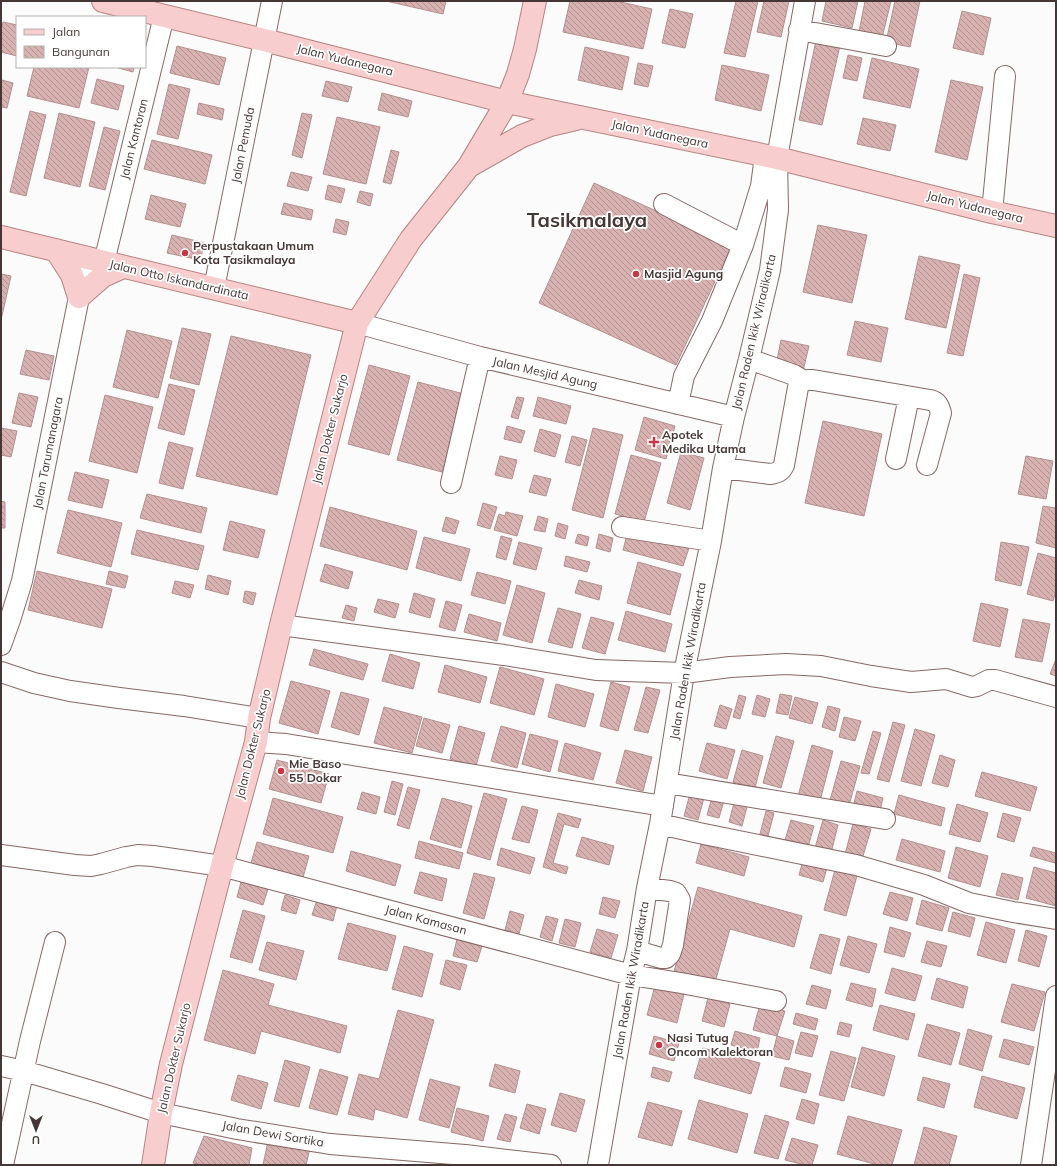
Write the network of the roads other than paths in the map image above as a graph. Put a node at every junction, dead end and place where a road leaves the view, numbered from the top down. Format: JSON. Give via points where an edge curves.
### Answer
{"nodes":[{"id":1,"x":103,"y":1,"type":"edge"},
{"id":2,"x":272,"y":1,"type":"edge"},
{"id":3,"x":535,"y":1,"type":"edge"},
{"id":4,"x":805,"y":1,"type":"edge"},
{"id":5,"x":164,"y":16,"type":"junction"},
{"id":6,"x":799,"y":30,"type":"junction"},
{"id":7,"x":264,"y":40,"type":"junction"},
{"id":8,"x":886,"y":46,"type":"dead end"},
{"id":9,"x":1005,"y":76,"type":"dead end"},
{"id":10,"x":507,"y":102,"type":"junction"},
{"id":11,"x":581,"y":118,"type":"junction"},
{"id":12,"x":771,"y":157,"type":"junction"},
{"id":13,"x":469,"y":166,"type":"junction"},
{"id":14,"x":664,"y":204,"type":"dead end"},
{"id":15,"x":992,"y":212,"type":"junction"},
{"id":16,"x":1056,"y":226,"type":"edge"},
{"id":17,"x":1,"y":237,"type":"edge"},
{"id":18,"x":743,"y":245,"type":"junction"},
{"id":19,"x":56,"y":250,"type":"junction"},
{"id":20,"x":106,"y":262,"type":"junction"},
{"id":21,"x":214,"y":288,"type":"junction"},
{"id":22,"x":79,"y":297,"type":"junction"},
{"id":23,"x":357,"y":323,"type":"junction"},
{"id":24,"x":480,"y":357,"type":"junction"},
{"id":25,"x":749,"y":359,"type":"junction"},
{"id":26,"x":799,"y":382,"type":"junction"},
{"id":27,"x":909,"y":397,"type":"junction"},
{"id":28,"x":678,"y":404,"type":"junction"},
{"id":29,"x":734,"y":417,"type":"junction"},
{"id":30,"x":896,"y":459,"type":"dead end"},
{"id":31,"x":927,"y":465,"type":"dead end"},
{"id":32,"x":723,"y":468,"type":"junction"},
{"id":33,"x":452,"y":483,"type":"dead end"},
{"id":34,"x":622,"y":527,"type":"dead end"},
{"id":35,"x":711,"y":541,"type":"junction"},
{"id":36,"x":282,"y":625,"type":"junction"},
{"id":37,"x":1,"y":645,"type":"edge"},
{"id":38,"x":1,"y":672,"type":"edge"},
{"id":39,"x":684,"y":673,"type":"junction"},
{"id":40,"x":1056,"y":697,"type":"edge"},
{"id":41,"x":259,"y":718,"type":"junction"},
{"id":42,"x":256,"y":742,"type":"junction"},
{"id":43,"x":667,"y":782,"type":"junction"},
{"id":44,"x":661,"y":815,"type":"junction"},
{"id":45,"x":885,"y":819,"type":"dead end"},
{"id":46,"x":1,"y":855,"type":"edge"},
{"id":47,"x":222,"y":866,"type":"junction"},
{"id":48,"x":647,"y":888,"type":"junction"},
{"id":49,"x":1056,"y":919,"type":"edge"},
{"id":50,"x":55,"y":942,"type":"dead end"},
{"id":51,"x":637,"y":951,"type":"junction"},
{"id":52,"x":631,"y":975,"type":"junction"},
{"id":53,"x":1056,"y":996,"type":"edge"},
{"id":54,"x":776,"y":1001,"type":"dead end"},
{"id":55,"x":1,"y":1066,"type":"edge"},
{"id":56,"x":24,"y":1071,"type":"junction"},
{"id":57,"x":161,"y":1113,"type":"junction"},
{"id":58,"x":3,"y":1165,"type":"edge"},
{"id":59,"x":153,"y":1165,"type":"edge"},
{"id":60,"x":551,"y":1165,"type":"edge"},
{"id":61,"x":598,"y":1165,"type":"edge"},
{"id":62,"x":1031,"y":1165,"type":"edge"}],
"edges":[{"from":1,"to":5,"type":"main road","name":"Jalan Yudanegara"},
{"from":2,"to":7,"type":"street","name":"Jalan Pemuda"},
{"from":3,"to":10,"type":"main road","via":[[525,49]]},
{"from":4,"to":6,"type":"street"},
{"from":5,"to":7,"type":"main road","name":"Jalan Yudanegara"},
{"from":5,"to":20,"type":"street","name":"Jalan Kantoran"},
{"from":6,"to":8,"type":"street"},
{"from":6,"to":12,"type":"street"},
{"from":7,"to":10,"type":"main road","name":"Jalan Yudanegara"},
{"from":7,"to":21,"type":"street","name":"Jalan Pemuda"},
{"from":9,"to":15,"type":"street"},
{"from":10,"to":11,"type":"main road","name":"Jalan Yudanegara"},
{"from":10,"to":13,"type":"main road"},
{"from":11,"to":12,"type":"main road","name":"Jalan Yudanegara"},
{"from":11,"to":13,"type":"main road","via":[[550,125],[522,136]]},
{"from":12,"to":15,"type":"main road","name":"Jalan Yudanegara"},
{"from":12,"to":18,"type":"street"},
{"from":12,"to":25,"type":"street","name":"Jalan Raden Ikik Wiradikarta","via":[[778,210],[770,270]]},
{"from":13,"to":23,"type":"main road","name":"Jalan Dokter Sukarjo","via":[[411,239]]},
{"from":14,"to":18,"type":"street"},
{"from":15,"to":16,"type":"main road","name":"Jalan Yudanegara"},
{"from":17,"to":19,"type":"main road","name":"Jalan Otto Iskandardinata"},
{"from":18,"to":28,"type":"street","via":[[712,321],[684,376]]},
{"from":19,"to":20,"type":"main road","name":"Jalan Otto Iskandardinata"},
{"from":19,"to":22,"type":"main road","via":[[72,275]]},
{"from":20,"to":21,"type":"main road","name":"Jalan Otto Iskandardinata"},
{"from":20,"to":22,"type":"street","name":"Jalan Tarumanagara"},
{"from":20,"to":22,"type":"main road","via":[[103,276]]},
{"from":21,"to":23,"type":"main road","name":"Jalan Otto Iskandardinata"},
{"from":22,"to":37,"type":"street","name":"Jalan Tarumanagara","via":[[22,580]]},
{"from":23,"to":24,"type":"street","name":"Jalan Mesjid Agung"},
{"from":23,"to":36,"type":"main road","name":"Jalan Dokter Sukarjo"},
{"from":24,"to":28,"type":"street","name":"Jalan Mesjid Agung"},
{"from":24,"to":33,"type":"street"},
{"from":25,"to":26,"type":"street","via":[[794,374]]},
{"from":25,"to":29,"type":"street","name":"Jalan Raden Ikik Wiradikarta"},
{"from":26,"to":27,"type":"street","via":[[813,380]]},
{"from":26,"to":32,"type":"street","via":[[782,470],[770,474]]},
{"from":27,"to":30,"type":"street"},
{"from":27,"to":31,"type":"street","via":[[930,400],[940,407],[941,413]]},
{"from":28,"to":29,"type":"street","name":"Jalan Mesjid Agung"},
{"from":29,"to":32,"type":"street","name":"Jalan Raden Ikik Wiradikarta"},
{"from":32,"to":35,"type":"street","name":"Jalan Raden Ikik Wiradikarta"},
{"from":34,"to":35,"type":"street"},
{"from":35,"to":39,"type":"street","name":"Jalan Raden Ikik Wiradikarta"},
{"from":36,"to":39,"type":"street","via":[[596,670]]},
{"from":36,"to":41,"type":"main road","name":"Jalan Dokter Sukarjo"},
{"from":38,"to":41,"type":"street","via":[[70,691]]},
{"from":39,"to":40,"type":"street","via":[[765,665],[821,666],[911,682],[946,679],[972,687],[995,680]]},
{"from":39,"to":43,"type":"street","name":"Jalan Raden Ikik Wiradikarta"},
{"from":41,"to":42,"type":"main road","name":"Jalan Dokter Sukarjo"},
{"from":42,"to":44,"type":"street","via":[[286,744]]},
{"from":42,"to":47,"type":"main road","name":"Jalan Dokter Sukarjo"},
{"from":43,"to":44,"type":"street","name":"Jalan Raden Ikik Wiradikarta"},
{"from":43,"to":45,"type":"street"},
{"from":44,"to":48,"type":"street","name":"Jalan Raden Ikik Wiradikarta"},
{"from":44,"to":49,"type":"street","via":[[699,833],[856,865],[924,885],[969,903]]},
{"from":46,"to":47,"type":"street","name":"Jalan Kamasan","via":[[91,866],[138,855]]},
{"from":47,"to":52,"type":"street","name":"Jalan Kamasan"},
{"from":47,"to":57,"type":"main road","name":"Jalan Dokter Sukarjo","via":[[171,1064]]},
{"from":48,"to":51,"type":"street","name":"Jalan Raden Ikik Wiradikarta"},
{"from":48,"to":51,"type":"street","via":[[676,893],[680,900],[673,945],[666,958]]},
{"from":50,"to":56,"type":"street"},
{"from":51,"to":52,"type":"street","name":"Jalan Raden Ikik Wiradikarta"},
{"from":52,"to":54,"type":"street","name":"Jalan Kamasan"},
{"from":52,"to":61,"type":"street","name":"Jalan Raden Ikik Wiradikarta"},
{"from":53,"to":62,"type":"street"},
{"from":55,"to":56,"type":"street","name":"Jalan Dewi Sartika"},
{"from":56,"to":57,"type":"street","name":"Jalan Dewi Sartika"},
{"from":56,"to":58,"type":"street"},
{"from":57,"to":59,"type":"main road","name":"Jalan Dokter Sukarjo"},
{"from":57,"to":60,"type":"street","name":"Jalan Dewi Sartika","via":[[237,1129],[330,1144]]}]}
